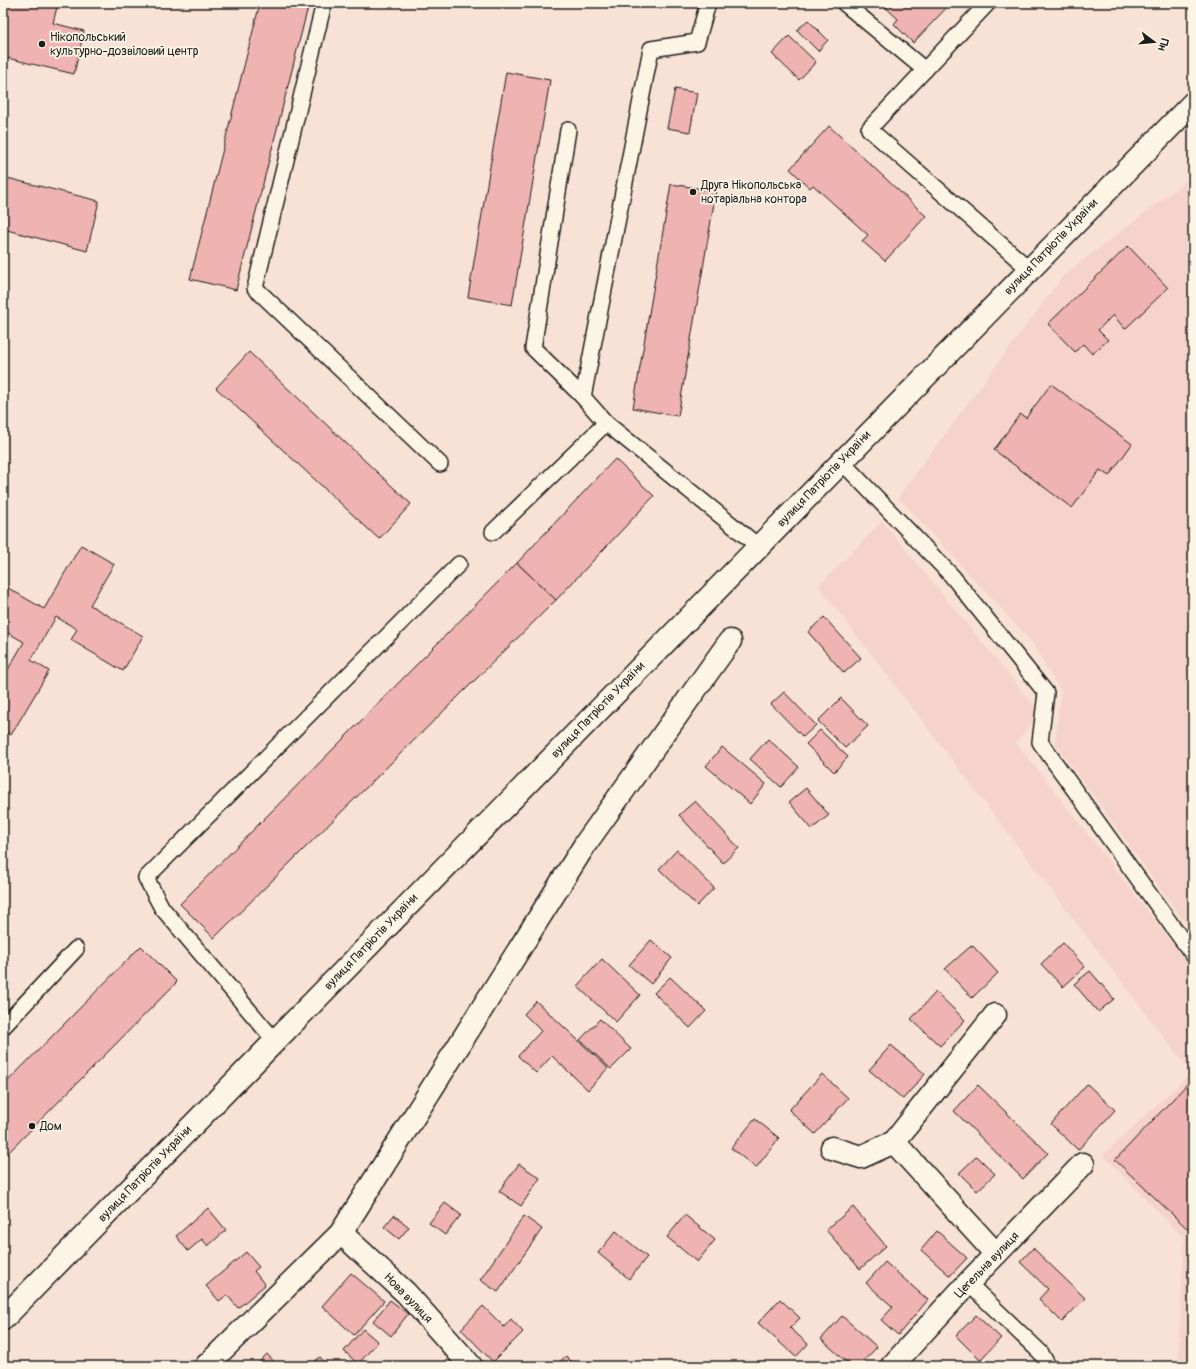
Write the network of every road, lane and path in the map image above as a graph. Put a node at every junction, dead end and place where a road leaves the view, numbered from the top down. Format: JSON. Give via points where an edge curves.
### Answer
{"nodes":[{"id":1,"x":324,"y":3,"type":"edge"},
{"id":2,"x":708,"y":3,"type":"edge"},
{"id":3,"x":844,"y":3,"type":"edge"},
{"id":4,"x":988,"y":3,"type":"edge"},
{"id":5,"x":925,"y":70,"type":"junction"},
{"id":6,"x":1193,"y":102,"type":"edge"},
{"id":7,"x":568,"y":130,"type":"dead end"},
{"id":8,"x":1029,"y":269,"type":"junction"},
{"id":9,"x":583,"y":397,"type":"junction"},
{"id":10,"x":606,"y":422,"type":"junction"},
{"id":11,"x":841,"y":461,"type":"junction"},
{"id":12,"x":440,"y":464,"type":"dead end"},
{"id":13,"x":493,"y":532,"type":"dead end"},
{"id":14,"x":758,"y":546,"type":"junction"},
{"id":15,"x":459,"y":564,"type":"dead end"},
{"id":16,"x":730,"y":640,"type":"dead end"},
{"id":17,"x":76,"y":949,"type":"dead end"},
{"id":18,"x":1193,"y":954,"type":"edge"},
{"id":19,"x":995,"y":1015,"type":"dead end"},
{"id":20,"x":3,"y":1027,"type":"edge"},
{"id":21,"x":275,"y":1041,"type":"junction"},
{"id":22,"x":894,"y":1142,"type":"junction"},
{"id":23,"x":832,"y":1148,"type":"dead end"},
{"id":24,"x":1083,"y":1164,"type":"dead end"},
{"id":25,"x":341,"y":1233,"type":"junction"},
{"id":26,"x":996,"y":1254,"type":"junction"},
{"id":27,"x":968,"y":1283,"type":"junction"},
{"id":28,"x":3,"y":1319,"type":"edge"},
{"id":29,"x":206,"y":1366,"type":"edge"},
{"id":30,"x":471,"y":1366,"type":"edge"},
{"id":31,"x":892,"y":1366,"type":"edge"},
{"id":32,"x":1048,"y":1366,"type":"edge"}],
"edges":[{"from":1,"to":12,"type":"lane","via":[[255,288]]},
{"from":2,"to":9,"type":"lane","via":[[697,42],[651,49]]},
{"from":3,"to":5,"type":"lane"},
{"from":4,"to":5,"type":"lane"},
{"from":5,"to":8,"type":"lane","via":[[869,130]]},
{"from":6,"to":8,"type":"street","name":"вулиця Патріотів України"},
{"from":7,"to":9,"type":"lane","via":[[533,348]]},
{"from":8,"to":11,"type":"street","name":"вулиця Патріотів України"},
{"from":9,"to":10,"type":"lane"},
{"from":10,"to":13,"type":"lane"},
{"from":10,"to":14,"type":"lane"},
{"from":11,"to":14,"type":"street","name":"вулиця Патріотів України"},
{"from":11,"to":18,"type":"lane","via":[[952,576],[1046,693],[1040,742]]},
{"from":14,"to":21,"type":"street","name":"вулиця Патріотів України"},
{"from":15,"to":21,"type":"lane","via":[[146,878],[162,908]]},
{"from":16,"to":25,"type":"street","via":[[586,843]]},
{"from":17,"to":20,"type":"lane"},
{"from":19,"to":22,"type":"street"},
{"from":21,"to":28,"type":"street","name":"вулиця Патріотів України"},
{"from":22,"to":23,"type":"street","via":[[861,1158]]},
{"from":22,"to":26,"type":"street"},
{"from":24,"to":26,"type":"street","name":"Цегельна вулиця"},
{"from":25,"to":29,"type":"street"},
{"from":25,"to":30,"type":"street","name":"Нова вулиця","via":[[406,1293]]},
{"from":26,"to":27,"type":"street","name":"Цегельна вулиця"},
{"from":27,"to":31,"type":"street","name":"Цегельна вулиця"},
{"from":27,"to":32,"type":"lane","via":[[1041,1353]]}]}
